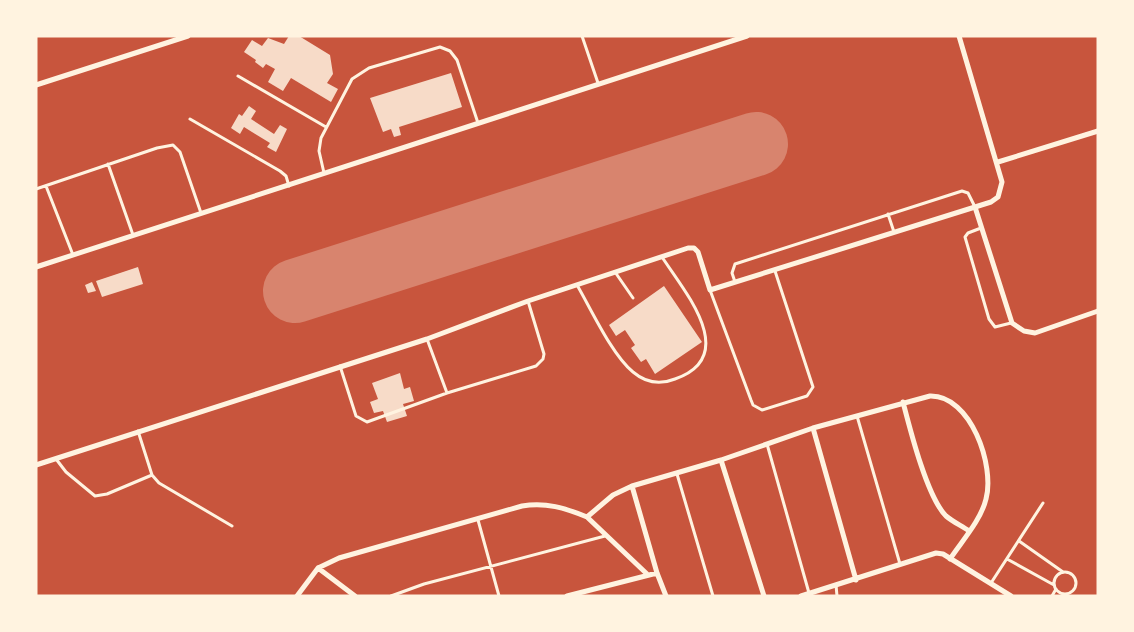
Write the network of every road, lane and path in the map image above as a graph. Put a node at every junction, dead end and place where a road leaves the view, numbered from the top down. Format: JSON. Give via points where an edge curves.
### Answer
{"nodes":[{"id":1,"x":188,"y":36,"type":"edge"},
{"id":2,"x":582,"y":36,"type":"edge"},
{"id":3,"x":747,"y":36,"type":"edge"},
{"id":4,"x":959,"y":36,"type":"edge"},
{"id":5,"x":238,"y":76,"type":"dead end"},
{"id":6,"x":598,"y":83,"type":"junction"},
{"id":7,"x":36,"y":85,"type":"edge"},
{"id":8,"x":190,"y":118,"type":"dead end"},
{"id":9,"x":478,"y":123,"type":"junction"},
{"id":10,"x":326,"y":127,"type":"junction"},
{"id":11,"x":1098,"y":131,"type":"edge"},
{"id":12,"x":998,"y":162,"type":"junction"},
{"id":13,"x":108,"y":164,"type":"junction"},
{"id":14,"x":324,"y":173,"type":"junction"},
{"id":15,"x":46,"y":186,"type":"junction"},
{"id":16,"x":290,"y":186,"type":"junction"},
{"id":17,"x":36,"y":190,"type":"edge"},
{"id":18,"x":975,"y":207,"type":"junction"},
{"id":19,"x":201,"y":214,"type":"junction"},
{"id":20,"x":888,"y":214,"type":"junction"},
{"id":21,"x":982,"y":228,"type":"junction"},
{"id":22,"x":894,"y":233,"type":"junction"},
{"id":23,"x":133,"y":236,"type":"junction"},
{"id":24,"x":73,"y":255,"type":"junction"},
{"id":25,"x":662,"y":257,"type":"junction"},
{"id":26,"x":36,"y":267,"type":"edge"},
{"id":27,"x":775,"y":271,"type":"junction"},
{"id":28,"x":615,"y":272,"type":"junction"},
{"id":29,"x":735,"y":283,"type":"junction"},
{"id":30,"x":577,"y":285,"type":"junction"},
{"id":31,"x":710,"y":290,"type":"junction"},
{"id":32,"x":633,"y":298,"type":"dead end"},
{"id":33,"x":528,"y":301,"type":"junction"},
{"id":34,"x":1098,"y":311,"type":"edge"},
{"id":35,"x":1012,"y":323,"type":"junction"},
{"id":36,"x":427,"y":339,"type":"junction"},
{"id":37,"x":340,"y":366,"type":"junction"},
{"id":38,"x":447,"y":393,"type":"junction"},
{"id":39,"x":903,"y":402,"type":"junction"},
{"id":40,"x":857,"y":416,"type":"junction"},
{"id":41,"x":813,"y":428,"type":"junction"},
{"id":42,"x":138,"y":431,"type":"junction"},
{"id":43,"x":767,"y":444,"type":"junction"},
{"id":44,"x":55,"y":458,"type":"junction"},
{"id":45,"x":721,"y":460,"type":"junction"},
{"id":46,"x":36,"y":465,"type":"edge"},
{"id":47,"x":677,"y":474,"type":"junction"},
{"id":48,"x":152,"y":475,"type":"junction"},
{"id":49,"x":632,"y":486,"type":"junction"},
{"id":50,"x":1043,"y":503,"type":"dead end"},
{"id":51,"x":587,"y":517,"type":"junction"},
{"id":52,"x":478,"y":520,"type":"junction"},
{"id":53,"x":232,"y":526,"type":"dead end"},
{"id":54,"x":969,"y":531,"type":"junction"},
{"id":55,"x":605,"y":536,"type":"junction"},
{"id":56,"x":1019,"y":541,"type":"junction"},
{"id":57,"x":950,"y":559,"type":"junction"},
{"id":58,"x":1007,"y":559,"type":"junction"},
{"id":59,"x":900,"y":564,"type":"junction"},
{"id":60,"x":492,"y":566,"type":"junction"},
{"id":61,"x":318,"y":568,"type":"junction"},
{"id":62,"x":1064,"y":572,"type":"junction"},
{"id":63,"x":657,"y":573,"type":"junction"},
{"id":64,"x":647,"y":574,"type":"junction"},
{"id":65,"x":856,"y":580,"type":"junction"},
{"id":66,"x":991,"y":583,"type":"junction"},
{"id":67,"x":836,"y":585,"type":"junction"},
{"id":68,"x":1055,"y":587,"type":"junction"},
{"id":69,"x":809,"y":593,"type":"junction"},
{"id":70,"x":1065,"y":595,"type":"edge"},
{"id":71,"x":297,"y":596,"type":"edge"},
{"id":72,"x":355,"y":596,"type":"edge"},
{"id":73,"x":391,"y":596,"type":"edge"},
{"id":74,"x":499,"y":596,"type":"edge"},
{"id":75,"x":567,"y":596,"type":"edge"},
{"id":76,"x":666,"y":596,"type":"edge"},
{"id":77,"x":713,"y":596,"type":"edge"},
{"id":78,"x":764,"y":596,"type":"edge"},
{"id":79,"x":801,"y":596,"type":"edge"},
{"id":80,"x":837,"y":596,"type":"edge"},
{"id":81,"x":1011,"y":596,"type":"edge"},
{"id":82,"x":1052,"y":596,"type":"edge"}],
"edges":[{"from":1,"to":7,"type":"street"},
{"from":2,"to":6,"type":"lane"},
{"from":3,"to":6,"type":"street"},
{"from":4,"to":12,"type":"street"},
{"from":5,"to":10,"type":"lane"},
{"from":6,"to":9,"type":"street"},
{"from":8,"to":16,"type":"lane","via":[[280,171]]},
{"from":9,"to":10,"type":"lane","via":[[457,60],[450,51],[440,48],[358,73],[352,78]]},
{"from":9,"to":14,"type":"street"},
{"from":10,"to":14,"type":"lane","via":[[319,151]]},
{"from":11,"to":12,"type":"street"},
{"from":12,"to":18,"type":"street","via":[[1002,182],[998,197]]},
{"from":13,"to":15,"type":"lane"},
{"from":13,"to":19,"type":"lane","via":[[164,146],[176,146]]},
{"from":13,"to":23,"type":"lane"},
{"from":14,"to":16,"type":"street"},
{"from":15,"to":17,"type":"lane"},
{"from":15,"to":24,"type":"lane"},
{"from":16,"to":19,"type":"street"},
{"from":18,"to":20,"type":"lane","via":[[968,193],[962,191]]},
{"from":18,"to":21,"type":"street"},
{"from":18,"to":22,"type":"street"},
{"from":19,"to":23,"type":"street"},
{"from":20,"to":22,"type":"lane"},
{"from":20,"to":29,"type":"lane","via":[[735,264],[732,272]]},
{"from":21,"to":35,"type":"street"},
{"from":21,"to":35,"type":"lane","via":[[965,237],[989,318],[994,327]]},
{"from":22,"to":27,"type":"street"},
{"from":23,"to":24,"type":"street"},
{"from":24,"to":26,"type":"street"},
{"from":25,"to":28,"type":"street"},
{"from":25,"to":30,"type":"lane","via":[[702,321],[708,342],[695,366],[687,374],[670,381],[647,381],[624,364]]},
{"from":25,"to":31,"type":"street","via":[[694,248],[701,258]]},
{"from":27,"to":29,"type":"street"},
{"from":27,"to":31,"type":"lane","via":[[813,387],[808,396],[762,410],[753,405]]},
{"from":28,"to":30,"type":"street"},
{"from":28,"to":32,"type":"lane"},
{"from":29,"to":31,"type":"street"},
{"from":30,"to":33,"type":"street"},
{"from":33,"to":36,"type":"street"},
{"from":33,"to":38,"type":"lane","via":[[544,354],[539,364]]},
{"from":34,"to":35,"type":"street","via":[[1035,333],[1024,331]]},
{"from":36,"to":37,"type":"street"},
{"from":36,"to":38,"type":"lane"},
{"from":37,"to":38,"type":"lane","via":[[356,416],[367,422]]},
{"from":37,"to":42,"type":"street"},
{"from":39,"to":40,"type":"street"},
{"from":39,"to":54,"type":"street","via":[[936,500],[947,516]]},
{"from":39,"to":54,"type":"street","via":[[939,396],[947,398],[966,414],[983,454],[990,483],[986,502]]},
{"from":40,"to":41,"type":"street"},
{"from":40,"to":59,"type":"lane"},
{"from":41,"to":43,"type":"street"},
{"from":41,"to":65,"type":"street"},
{"from":42,"to":44,"type":"street"},
{"from":42,"to":48,"type":"lane"},
{"from":43,"to":45,"type":"street"},
{"from":43,"to":69,"type":"lane"},
{"from":44,"to":46,"type":"street"},
{"from":44,"to":48,"type":"lane","via":[[66,472],[95,496]]},
{"from":45,"to":47,"type":"street"},
{"from":45,"to":78,"type":"street"},
{"from":47,"to":49,"type":"street"},
{"from":47,"to":77,"type":"lane"},
{"from":48,"to":53,"type":"lane","via":[[159,483]]},
{"from":49,"to":51,"type":"street","via":[[613,495]]},
{"from":49,"to":63,"type":"street"},
{"from":50,"to":56,"type":"lane"},
{"from":51,"to":52,"type":"street","via":[[538,504]]},
{"from":51,"to":55,"type":"street"},
{"from":52,"to":60,"type":"lane"},
{"from":52,"to":61,"type":"street","via":[[351,553]]},
{"from":54,"to":57,"type":"street"},
{"from":55,"to":60,"type":"lane"},
{"from":55,"to":64,"type":"street"},
{"from":56,"to":58,"type":"lane"},
{"from":56,"to":62,"type":"lane"},
{"from":57,"to":59,"type":"street","via":[[936,553]]},
{"from":57,"to":66,"type":"street"},
{"from":58,"to":66,"type":"lane"},
{"from":58,"to":68,"type":"lane"},
{"from":59,"to":65,"type":"street"},
{"from":60,"to":73,"type":"lane"},
{"from":60,"to":74,"type":"lane"},
{"from":61,"to":71,"type":"street"},
{"from":61,"to":72,"type":"street"},
{"from":62,"to":68,"type":"lane","via":[[1056,577]]},
{"from":62,"to":70,"type":"lane","via":[[1071,574],[1076,584],[1073,591]]},
{"from":63,"to":64,"type":"street"},
{"from":63,"to":76,"type":"street"},
{"from":64,"to":75,"type":"street"},
{"from":65,"to":67,"type":"street"},
{"from":66,"to":81,"type":"street"},
{"from":67,"to":69,"type":"street"},
{"from":67,"to":80,"type":"lane"},
{"from":68,"to":70,"type":"lane"},
{"from":68,"to":82,"type":"lane"},
{"from":69,"to":79,"type":"street"}]}
